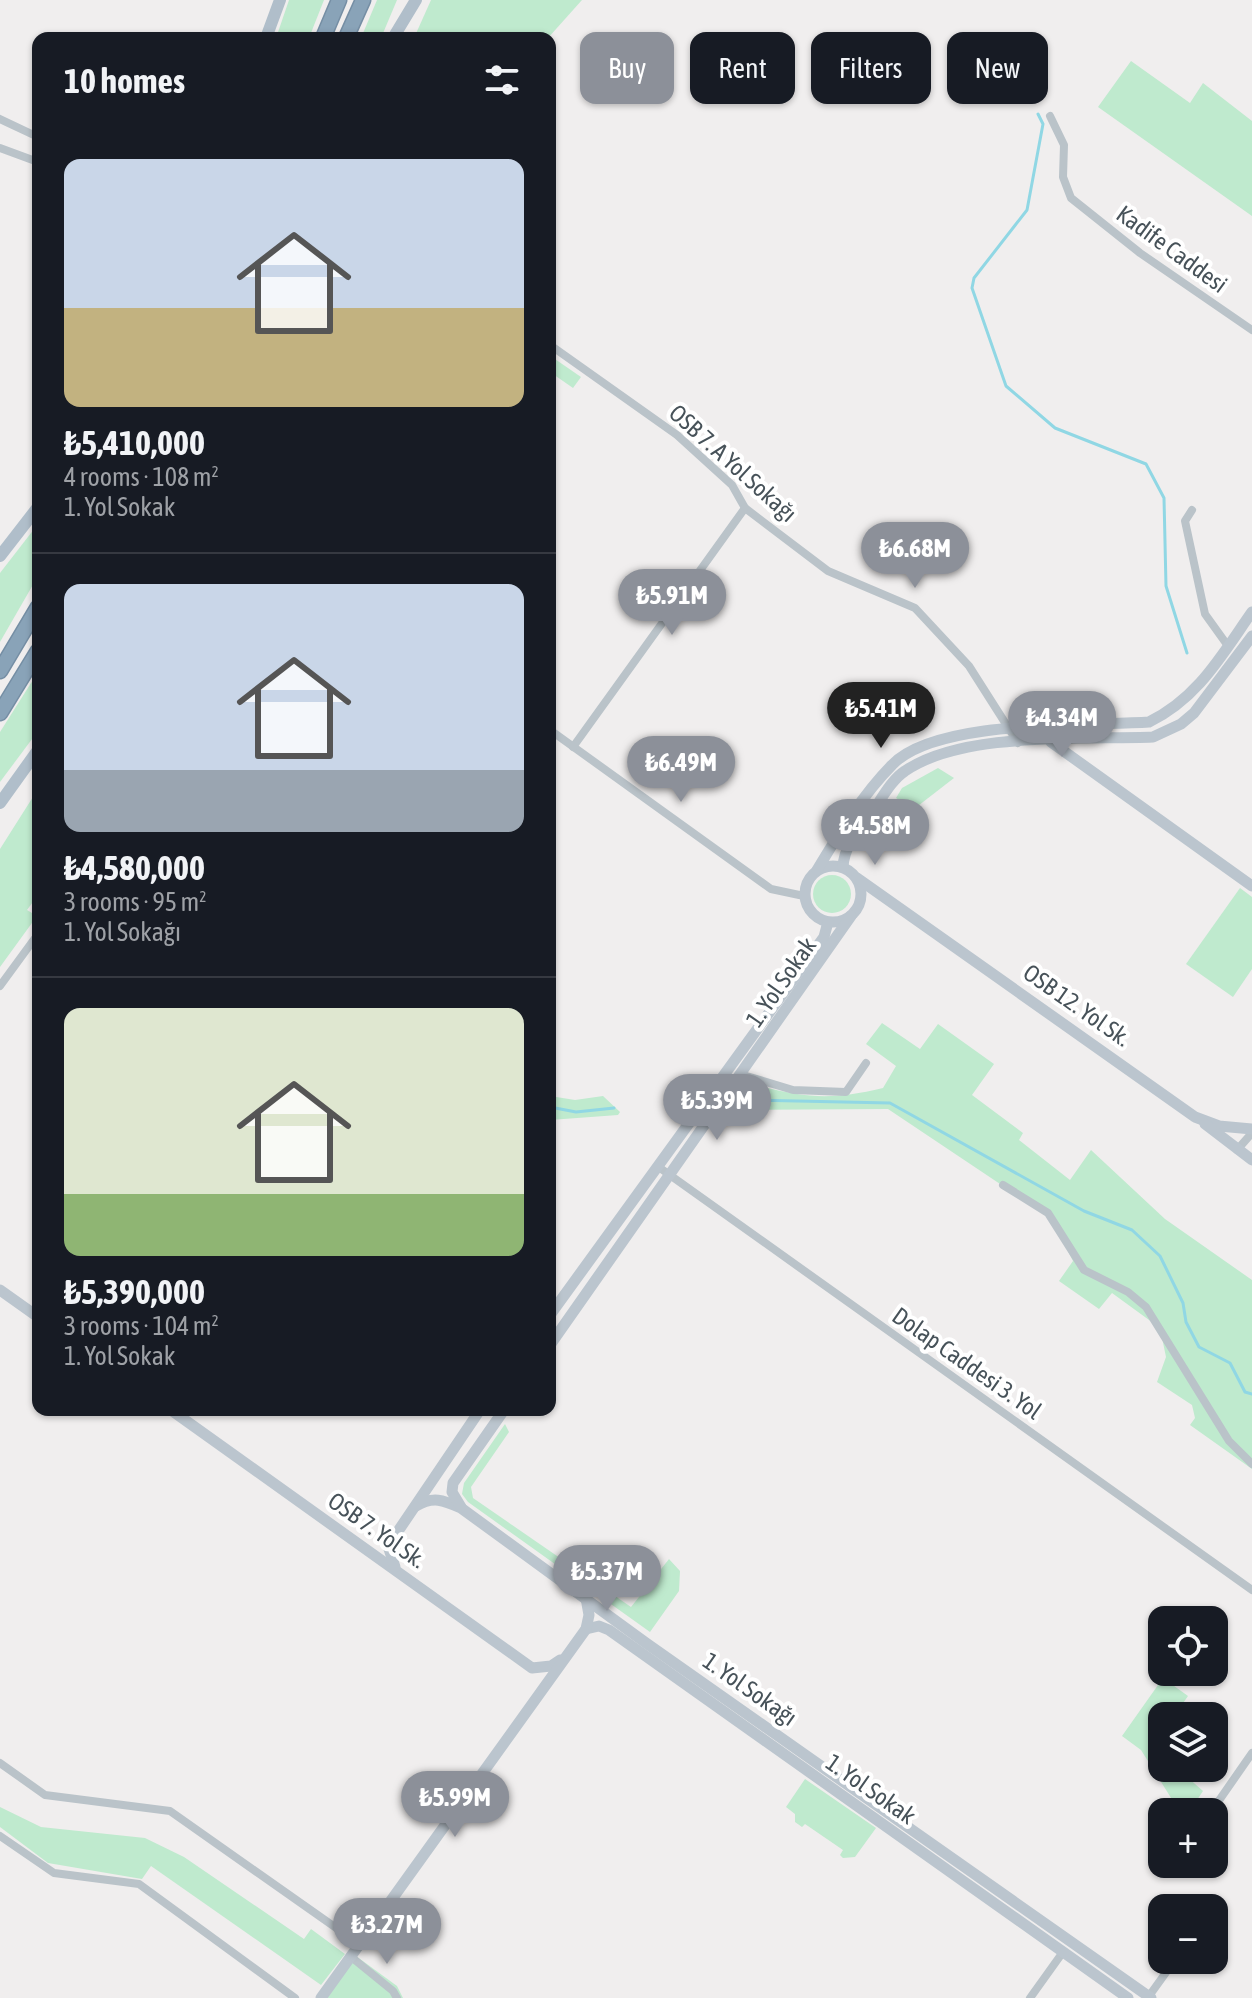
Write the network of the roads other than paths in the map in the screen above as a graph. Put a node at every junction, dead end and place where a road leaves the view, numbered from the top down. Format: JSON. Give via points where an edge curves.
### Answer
{"nodes":[{"id":1,"x":280,"y":0,"type":"edge"},
{"id":2,"x":339,"y":0,"type":"edge"},
{"id":3,"x":363,"y":0,"type":"edge"},
{"id":4,"x":417,"y":0,"type":"edge"},
{"id":5,"x":268,"y":32,"type":"edge"},
{"id":6,"x":326,"y":32,"type":"edge"},
{"id":7,"x":349,"y":32,"type":"edge"},
{"id":8,"x":397,"y":32,"type":"edge"},
{"id":9,"x":403,"y":32,"type":"edge"},
{"id":10,"x":1050,"y":116,"type":"dead end"},
{"id":11,"x":0,"y":119,"type":"edge"},
{"id":12,"x":32,"y":134,"type":"edge"},
{"id":13,"x":0,"y":148,"type":"edge"},
{"id":14,"x":32,"y":160,"type":"edge"},
{"id":15,"x":1252,"y":330,"type":"edge"},
{"id":16,"x":556,"y":349,"type":"edge"},
{"id":17,"x":745,"y":508,"type":"junction"},
{"id":18,"x":1192,"y":510,"type":"dead end"},
{"id":19,"x":32,"y":515,"type":"edge"},
{"id":20,"x":0,"y":556,"type":"edge"},
{"id":21,"x":1252,"y":612,"type":"edge"},
{"id":22,"x":32,"y":617,"type":"edge"},
{"id":23,"x":1252,"y":636,"type":"edge"},
{"id":24,"x":1228,"y":646,"type":"junction"},
{"id":25,"x":32,"y":661,"type":"edge"},
{"id":26,"x":0,"y":671,"type":"edge"},
{"id":27,"x":0,"y":713,"type":"edge"},
{"id":28,"x":1041,"y":728,"type":"junction"},
{"id":29,"x":1011,"y":730,"type":"junction"},
{"id":30,"x":556,"y":734,"type":"edge"},
{"id":31,"x":1050,"y":742,"type":"junction"},
{"id":32,"x":1018,"y":743,"type":"junction"},
{"id":33,"x":573,"y":747,"type":"junction"},
{"id":34,"x":32,"y":758,"type":"edge"},
{"id":35,"x":0,"y":803,"type":"edge"},
{"id":36,"x":843,"y":867,"type":"junction"},
{"id":37,"x":817,"y":870,"type":"junction"},
{"id":38,"x":857,"y":878,"type":"junction"},
{"id":39,"x":1252,"y":886,"type":"edge"},
{"id":40,"x":804,"y":896,"type":"junction"},
{"id":41,"x":886,"y":896,"type":"junction"},
{"id":42,"x":862,"y":897,"type":"junction"},
{"id":43,"x":851,"y":916,"type":"junction"},
{"id":44,"x":828,"y":922,"type":"junction"},
{"id":45,"x":32,"y":942,"type":"edge"},
{"id":46,"x":0,"y":986,"type":"edge"},
{"id":47,"x":866,"y":1063,"type":"dead end"},
{"id":48,"x":743,"y":1075,"type":"junction"},
{"id":49,"x":1195,"y":1117,"type":"junction"},
{"id":50,"x":1252,"y":1131,"type":"edge"},
{"id":51,"x":1237,"y":1150,"type":"junction"},
{"id":52,"x":1252,"y":1160,"type":"edge"},
{"id":53,"x":660,"y":1168,"type":"junction"},
{"id":54,"x":672,"y":1176,"type":"junction"},
{"id":55,"x":1003,"y":1185,"type":"dead end"},
{"id":56,"x":0,"y":1290,"type":"edge"},
{"id":57,"x":556,"y":1307,"type":"edge"},
{"id":58,"x":32,"y":1313,"type":"edge"},
{"id":59,"x":556,"y":1337,"type":"edge"},
{"id":60,"x":179,"y":1416,"type":"edge"},
{"id":61,"x":476,"y":1416,"type":"edge"},
{"id":62,"x":500,"y":1416,"type":"edge"},
{"id":63,"x":1252,"y":1464,"type":"edge"},
{"id":64,"x":416,"y":1506,"type":"junction"},
{"id":65,"x":461,"y":1508,"type":"junction"},
{"id":66,"x":388,"y":1546,"type":"junction"},
{"id":67,"x":367,"y":1550,"type":"junction"},
{"id":68,"x":396,"y":1569,"type":"junction"},
{"id":69,"x":1252,"y":1590,"type":"edge"},
{"id":70,"x":586,"y":1598,"type":"junction"},
{"id":71,"x":586,"y":1629,"type":"junction"},
{"id":72,"x":643,"y":1647,"type":"junction"},
{"id":73,"x":560,"y":1660,"type":"junction"},
{"id":74,"x":532,"y":1668,"type":"junction"},
{"id":75,"x":533,"y":1700,"type":"junction"},
{"id":76,"x":1252,"y":1753,"type":"edge"},
{"id":77,"x":0,"y":1763,"type":"edge"},
{"id":78,"x":1221,"y":1798,"type":"edge"},
{"id":79,"x":0,"y":1836,"type":"edge"},
{"id":80,"x":1070,"y":1941,"type":"junction"},
{"id":81,"x":359,"y":1944,"type":"junction"},
{"id":82,"x":1063,"y":1952,"type":"junction"},
{"id":83,"x":350,"y":1956,"type":"junction"},
{"id":84,"x":1166,"y":1974,"type":"edge"},
{"id":85,"x":1150,"y":1997,"type":"edge"},
{"id":86,"x":295,"y":1998,"type":"edge"},
{"id":87,"x":321,"y":1998,"type":"edge"},
{"id":88,"x":397,"y":1998,"type":"edge"},
{"id":89,"x":1030,"y":1998,"type":"edge"},
{"id":90,"x":1128,"y":1998,"type":"edge"}],
"edges":[{"from":1,"to":5,"type":"main road"},
{"from":2,"to":6,"type":"highway"},
{"from":3,"to":7,"type":"highway"},
{"from":4,"to":8,"type":"main road"},
{"from":4,"to":9,"type":"main road"},
{"from":10,"to":15,"type":"street","name":"Kadife Caddesi","via":[[1064,145],[1063,177],[1071,198]]},
{"from":11,"to":12,"type":"street"},
{"from":13,"to":14,"type":"street"},
{"from":16,"to":17,"type":"street","name":"OSB 7. A Yol Sokağı","via":[[677,435],[732,485]]},
{"from":17,"to":29,"type":"street","name":"OSB 7. A Yol Sokağı","via":[[828,571],[915,608],[969,666]]},
{"from":17,"to":33,"type":"street"},
{"from":18,"to":24,"type":"street","via":[[1185,521],[1205,614]]},
{"from":19,"to":20,"type":"main road"},
{"from":21,"to":24,"type":"street"},
{"from":22,"to":26,"type":"highway"},
{"from":23,"to":31,"type":"street","via":[[1181,724],[1153,737]]},
{"from":24,"to":28,"type":"street","via":[[1189,697],[1149,722]]},
{"from":25,"to":27,"type":"highway"},
{"from":28,"to":29,"type":"street"},
{"from":28,"to":31,"type":"street"},
{"from":29,"to":32,"type":"street","name":"OSB 7. A Yol Sokağı"},
{"from":29,"to":37,"type":"street","via":[[957,733],[918,746],[893,763]]},
{"from":30,"to":33,"type":"street"},
{"from":31,"to":32,"type":"street"},
{"from":31,"to":39,"type":"street"},
{"from":32,"to":36,"type":"street","via":[[960,747],[901,773],[856,833],[844,853]]},
{"from":33,"to":40,"type":"street","via":[[771,889]]},
{"from":34,"to":35,"type":"main road"},
{"from":36,"to":37,"type":"street"},
{"from":36,"to":38,"type":"street"},
{"from":37,"to":40,"type":"street"},
{"from":38,"to":41,"type":"street","name":"OSB 12. Yol Sk."},
{"from":38,"to":42,"type":"street"},
{"from":40,"to":44,"type":"street","via":[[812,913]]},
{"from":41,"to":42,"type":"street"},
{"from":41,"to":49,"type":"street","name":"OSB 12. Yol Sk."},
{"from":42,"to":43,"type":"street"},
{"from":43,"to":44,"type":"street"},
{"from":43,"to":48,"type":"street","name":"1. Yol Sokak"},
{"from":44,"to":53,"type":"street","via":[[824,937]]},
{"from":45,"to":46,"type":"street"},
{"from":47,"to":48,"type":"street","via":[[846,1092],[793,1090]]},
{"from":48,"to":54,"type":"street","name":"1. Yol Sokak"},
{"from":49,"to":50,"type":"street","name":"OSB 12. Yol Sk."},
{"from":49,"to":51,"type":"street"},
{"from":50,"to":51,"type":"street"},
{"from":51,"to":52,"type":"street"},
{"from":53,"to":54,"type":"street","name":"Dolap Caddesi 3. Yol"},
{"from":53,"to":57,"type":"street"},
{"from":54,"to":59,"type":"street","name":"1. Yol Sokak"},
{"from":54,"to":69,"type":"street","name":"Dolap Caddesi 3. Yol"},
{"from":55,"to":63,"type":"street","via":[[1048,1213],[1084,1270],[1146,1307],[1229,1441]]},
{"from":56,"to":58,"type":"street"},
{"from":60,"to":67,"type":"street","name":"OSB 7. Yol Sk."},
{"from":61,"to":64,"type":"street"},
{"from":62,"to":65,"type":"street","via":[[453,1483]]},
{"from":64,"to":65,"type":"street","name":"1. Yol Sokağı","via":[[441,1499]]},
{"from":64,"to":66,"type":"street"},
{"from":65,"to":70,"type":"street","name":"1. Yol Sokağı"},
{"from":66,"to":67,"type":"street"},
{"from":66,"to":68,"type":"street"},
{"from":67,"to":68,"type":"street","name":"OSB 7. Yol Sk."},
{"from":68,"to":74,"type":"street","name":"OSB 7. Yol Sk."},
{"from":70,"to":71,"type":"street"},
{"from":70,"to":72,"type":"street","name":"1. Yol Sokağı"},
{"from":71,"to":72,"type":"street","name":"1. Yol Sokak","via":[[599,1626]]},
{"from":71,"to":73,"type":"street"},
{"from":72,"to":80,"type":"street","name":"1. Yol Sokağı"},
{"from":72,"to":82,"type":"street","name":"1. Yol Sokak"},
{"from":73,"to":74,"type":"street"},
{"from":73,"to":75,"type":"street"},
{"from":74,"to":75,"type":"street"},
{"from":75,"to":81,"type":"street"},
{"from":76,"to":78,"type":"street"},
{"from":77,"to":81,"type":"street","via":[[45,1795],[170,1811]]},
{"from":79,"to":86,"type":"street","via":[[54,1873],[139,1884]]},
{"from":80,"to":82,"type":"street"},
{"from":80,"to":85,"type":"street","name":"1. Yol Sokağı"},
{"from":81,"to":83,"type":"street"},
{"from":82,"to":89,"type":"street"},
{"from":82,"to":90,"type":"street","name":"1. Yol Sokak"},
{"from":83,"to":87,"type":"street"},
{"from":83,"to":88,"type":"street"},
{"from":84,"to":85,"type":"street"}]}
